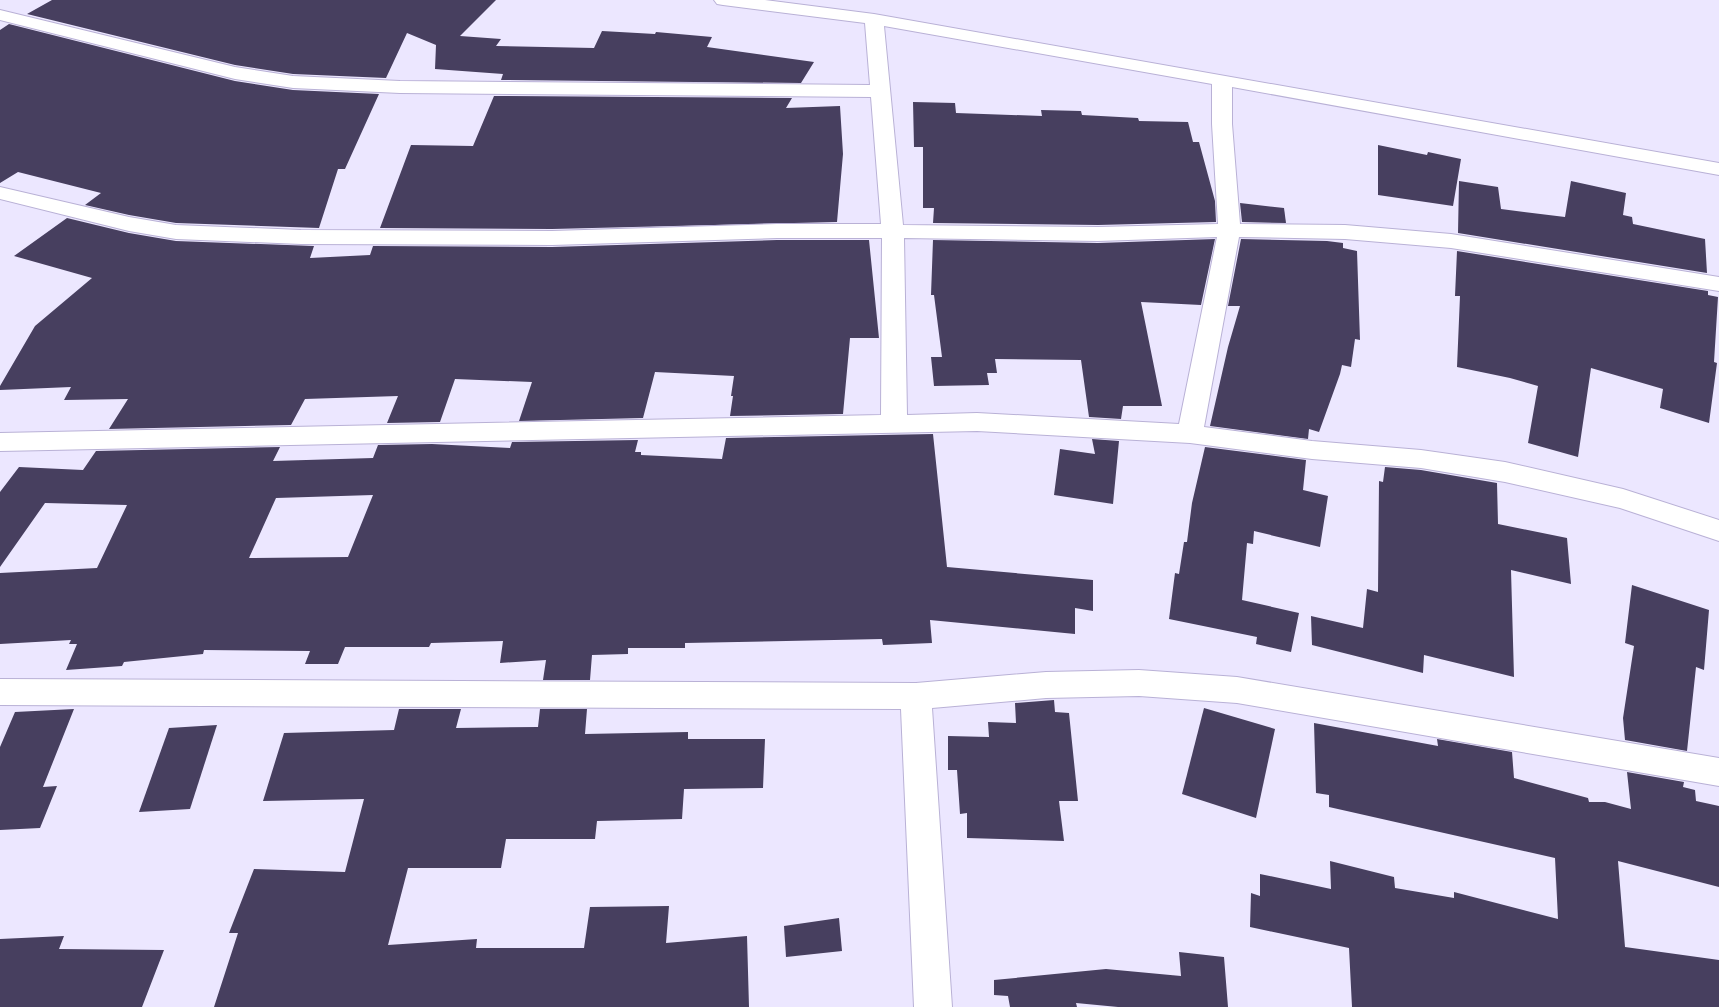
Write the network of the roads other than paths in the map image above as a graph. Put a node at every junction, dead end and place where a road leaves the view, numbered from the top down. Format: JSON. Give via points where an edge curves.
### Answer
{"nodes":[{"id":1,"x":723,"y":0,"type":"edge"},
{"id":2,"x":0,"y":15,"type":"edge"},
{"id":3,"x":874,"y":19,"type":"junction"},
{"id":4,"x":1222,"y":80,"type":"junction"},
{"id":5,"x":879,"y":91,"type":"junction"},
{"id":6,"x":1719,"y":170,"type":"edge"},
{"id":7,"x":0,"y":193,"type":"edge"},
{"id":8,"x":1229,"y":230,"type":"junction"},
{"id":9,"x":893,"y":231,"type":"junction"},
{"id":10,"x":1719,"y":284,"type":"edge"},
{"id":11,"x":894,"y":422,"type":"junction"},
{"id":12,"x":1190,"y":434,"type":"junction"},
{"id":13,"x":0,"y":442,"type":"edge"},
{"id":14,"x":1719,"y":531,"type":"edge"},
{"id":15,"x":0,"y":692,"type":"edge"},
{"id":16,"x":916,"y":696,"type":"junction"},
{"id":17,"x":1719,"y":772,"type":"edge"},
{"id":18,"x":933,"y":1007,"type":"edge"}],
"edges":[{"from":1,"to":3,"type":"street"},
{"from":2,"to":5,"type":"street","via":[[235,73],[293,82],[400,87]]},
{"from":3,"to":4,"type":"street"},
{"from":3,"to":5,"type":"street"},
{"from":4,"to":6,"type":"street"},
{"from":4,"to":8,"type":"street"},
{"from":5,"to":9,"type":"street"},
{"from":7,"to":9,"type":"street","via":[[176,232],[301,237],[552,238]]},
{"from":8,"to":9,"type":"street","via":[[1098,234]]},
{"from":8,"to":10,"type":"street","via":[[1345,232],[1451,241]]},
{"from":8,"to":12,"type":"street"},
{"from":9,"to":11,"type":"street"},
{"from":11,"to":12,"type":"street","via":[[977,422]]},
{"from":11,"to":13,"type":"street"},
{"from":12,"to":14,"type":"street","via":[[1312,450],[1421,459],[1505,472],[1624,499]]},
{"from":15,"to":16,"type":"street"},
{"from":16,"to":17,"type":"street","via":[[1046,685],[1139,683],[1237,690]]},
{"from":16,"to":18,"type":"street"}]}
